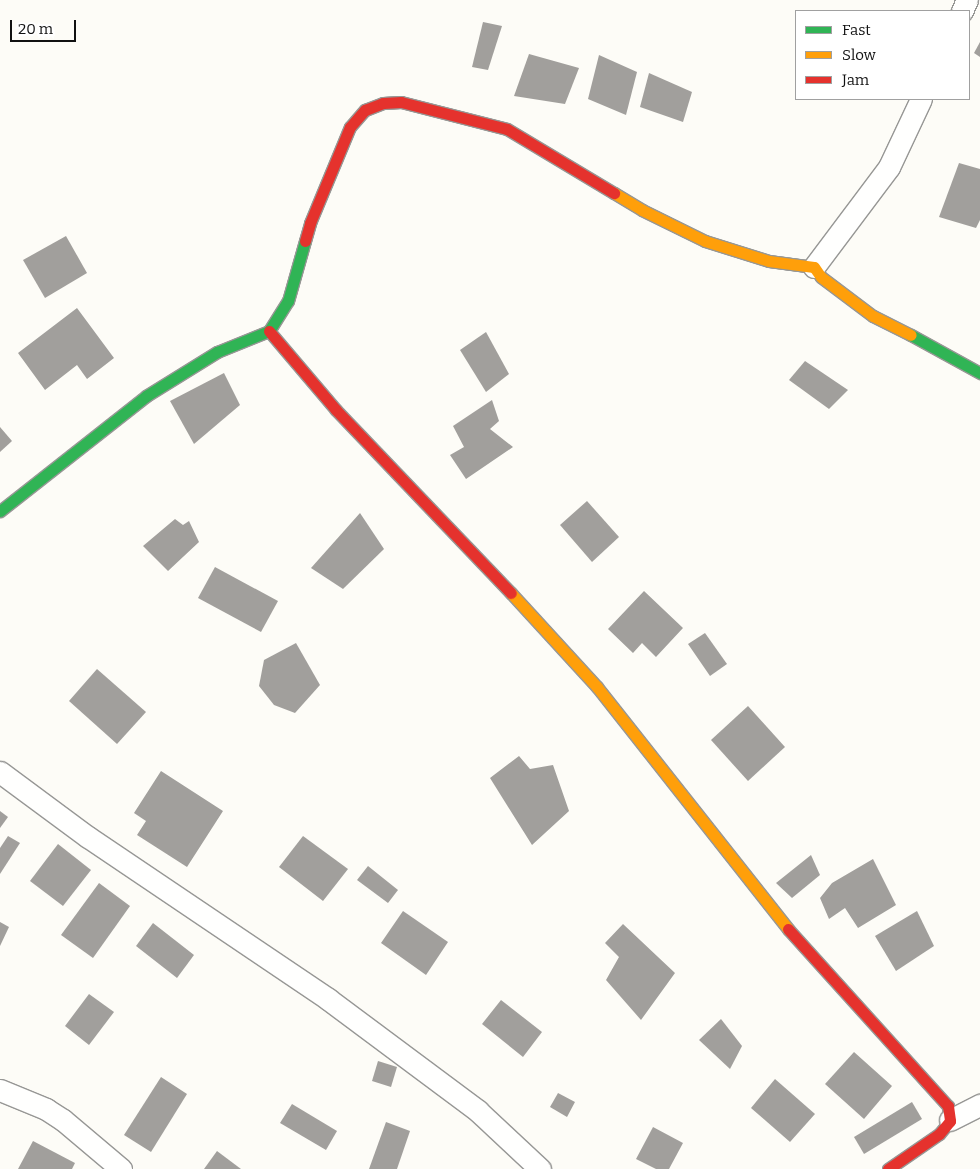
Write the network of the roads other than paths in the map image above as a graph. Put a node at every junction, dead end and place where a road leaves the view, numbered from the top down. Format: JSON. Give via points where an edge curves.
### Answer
{"nodes":[{"id":1,"x":921,"y":100,"type":"edge"},
{"id":2,"x":814,"y":267,"type":"junction"},
{"id":3,"x":268,"y":331,"type":"junction"},
{"id":4,"x":980,"y":374,"type":"edge"},
{"id":5,"x":0,"y":511,"type":"edge"},
{"id":6,"x":0,"y":772,"type":"edge"},
{"id":7,"x":0,"y":1090,"type":"edge"},
{"id":8,"x":980,"y":1105,"type":"edge"},
{"id":9,"x":950,"y":1120,"type":"junction"},
{"id":10,"x":121,"y":1169,"type":"edge"},
{"id":11,"x":540,"y":1169,"type":"edge"},
{"id":12,"x":888,"y":1169,"type":"edge"}],
"edges":[{"from":1,"to":2,"type":"street","via":[[889,167]]},
{"from":2,"to":3,"type":"street","via":[[769,261],[705,241],[642,210],[507,129],[401,102],[383,103],[365,110],[350,127],[310,223],[288,301]]},
{"from":2,"to":4,"type":"street","via":[[821,278],[873,316]]},
{"from":3,"to":5,"type":"street","via":[[217,352],[146,396]]},
{"from":3,"to":9,"type":"street","via":[[336,410],[479,557],[597,687],[786,927],[948,1106]]},
{"from":6,"to":11,"type":"street","via":[[88,837],[328,999],[478,1111]]},
{"from":7,"to":10,"type":"street","via":[[46,1109]]},
{"from":8,"to":9,"type":"street"},
{"from":9,"to":12,"type":"street","via":[[939,1134]]}]}
